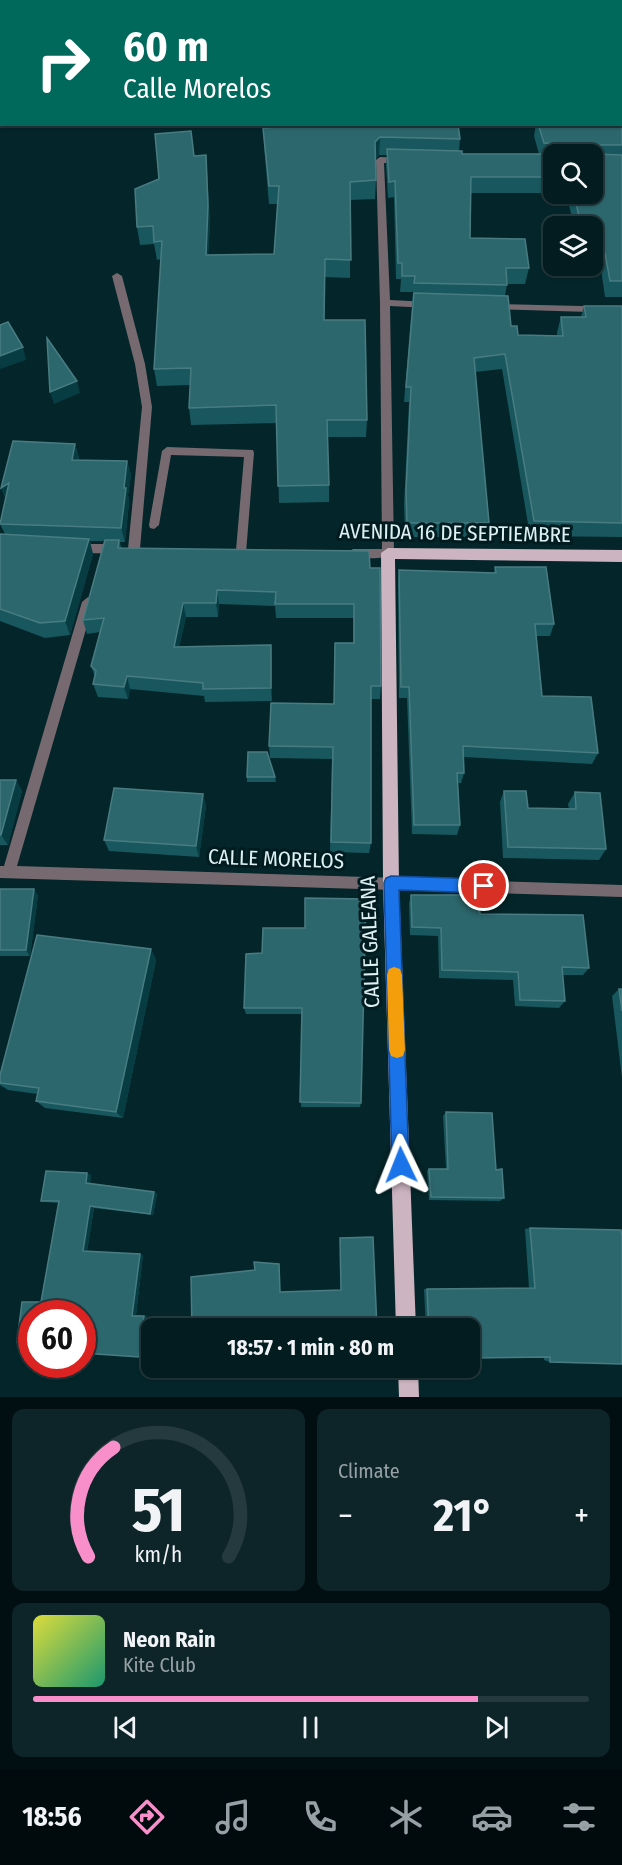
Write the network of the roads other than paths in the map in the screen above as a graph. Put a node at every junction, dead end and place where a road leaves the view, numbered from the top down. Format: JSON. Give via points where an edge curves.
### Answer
{"nodes":[{"id":1,"x":415,"y":161,"type":"edge"},
{"id":2,"x":117,"y":276,"type":"dead end"},
{"id":3,"x":385,"y":303,"type":"junction"},
{"id":4,"x":444,"y":305,"type":"edge"},
{"id":5,"x":480,"y":306,"type":"edge"},
{"id":6,"x":622,"y":310,"type":"edge"},
{"id":7,"x":154,"y":525,"type":"dead end"},
{"id":8,"x":61,"y":547,"type":"edge"},
{"id":9,"x":102,"y":548,"type":"junction"},
{"id":10,"x":134,"y":549,"type":"junction"},
{"id":11,"x":150,"y":549,"type":"edge"},
{"id":12,"x":242,"y":550,"type":"edge"},
{"id":13,"x":343,"y":552,"type":"edge"},
{"id":14,"x":388,"y":553,"type":"junction"},
{"id":15,"x":622,"y":556,"type":"edge"},
{"id":16,"x":100,"y":562,"type":"edge"},
{"id":17,"x":90,"y":595,"type":"edge"},
{"id":18,"x":5,"y":872,"type":"edge"},
{"id":19,"x":391,"y":883,"type":"junction"},
{"id":20,"x":622,"y":891,"type":"edge"},
{"id":21,"x":406,"y":1318,"type":"edge"},
{"id":22,"x":408,"y":1378,"type":"edge"},
{"id":23,"x":409,"y":1397,"type":"edge"}],
"edges":[{"from":1,"to":3,"type":"street","via":[[380,160]]},
{"from":2,"to":10,"type":"street","via":[[147,407]]},
{"from":3,"to":4,"type":"street"},
{"from":3,"to":14,"type":"street"},
{"from":5,"to":6,"type":"street"},
{"from":7,"to":12,"type":"street","via":[[167,451],[249,453]]},
{"from":8,"to":9,"type":"street"},
{"from":9,"to":10,"type":"street"},
{"from":9,"to":16,"type":"street"},
{"from":10,"to":11,"type":"street"},
{"from":13,"to":14,"type":"street","name":"AVENIDA 16 DE SEPTIEMBRE"},
{"from":14,"to":15,"type":"main road","name":"AVENIDA 16 DE SEPTIEMBRE"},
{"from":14,"to":19,"type":"main road","name":"CALLE GALEANA"},
{"from":17,"to":18,"type":"street"},
{"from":18,"to":19,"type":"street","name":"CALLE MORELOS"},
{"from":19,"to":20,"type":"street","name":"CALLE MORELOS"},
{"from":19,"to":21,"type":"main road","name":"CALLE GALEANA"},
{"from":22,"to":23,"type":"main road"}]}
